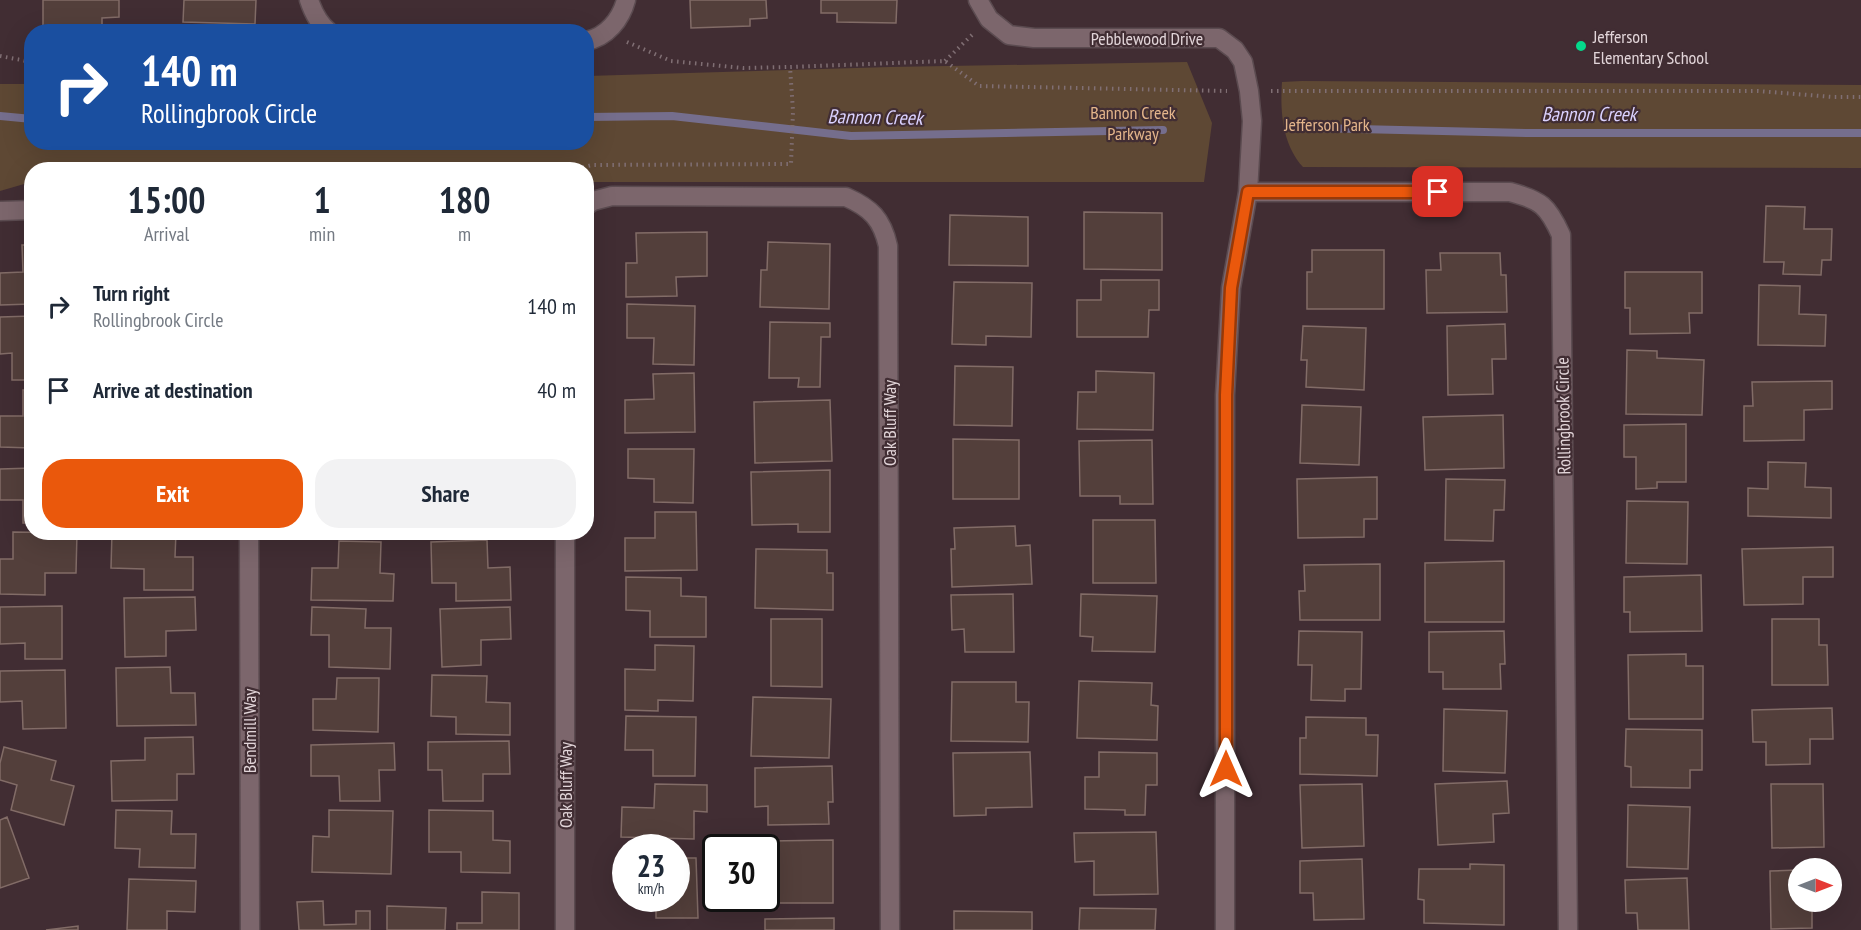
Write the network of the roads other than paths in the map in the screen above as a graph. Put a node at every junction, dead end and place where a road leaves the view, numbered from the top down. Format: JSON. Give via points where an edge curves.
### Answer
{"nodes":[{"id":1,"x":309,"y":0,"type":"edge"},
{"id":2,"x":626,"y":0,"type":"edge"},
{"id":3,"x":978,"y":0,"type":"edge"},
{"id":4,"x":322,"y":24,"type":"edge"},
{"id":5,"x":594,"y":38,"type":"edge"},
{"id":6,"x":1248,"y":192,"type":"junction"},
{"id":7,"x":594,"y":201,"type":"edge"},
{"id":8,"x":24,"y":210,"type":"edge"},
{"id":9,"x":0,"y":211,"type":"edge"},
{"id":10,"x":249,"y":540,"type":"edge"},
{"id":11,"x":565,"y":540,"type":"edge"},
{"id":12,"x":250,"y":930,"type":"edge"},
{"id":13,"x":565,"y":930,"type":"edge"},
{"id":14,"x":890,"y":930,"type":"edge"},
{"id":15,"x":1226,"y":930,"type":"edge"},
{"id":16,"x":1568,"y":930,"type":"edge"}],
"edges":[{"from":1,"to":4,"type":"street"},
{"from":2,"to":5,"type":"street","via":[[624,11],[609,29]]},
{"from":3,"to":6,"type":"street","name":"Pebblewood Drive","via":[[989,19],[1009,34],[1034,38],[1219,38],[1243,62],[1250,91]]},
{"from":6,"to":15,"type":"street","name":"Pebblewood Drive","via":[[1231,288],[1226,395]]},
{"from":6,"to":16,"type":"street","name":"Rollingbrook Circle","via":[[1510,192],[1545,207],[1561,235]]},
{"from":7,"to":14,"type":"street","name":"Oak Bluff Way","via":[[612,196],[846,197],[863,204],[885,232]]},
{"from":8,"to":9,"type":"street"},
{"from":10,"to":12,"type":"street","name":"Bendmill Way"},
{"from":11,"to":13,"type":"street","name":"Oak Bluff Way"}]}
